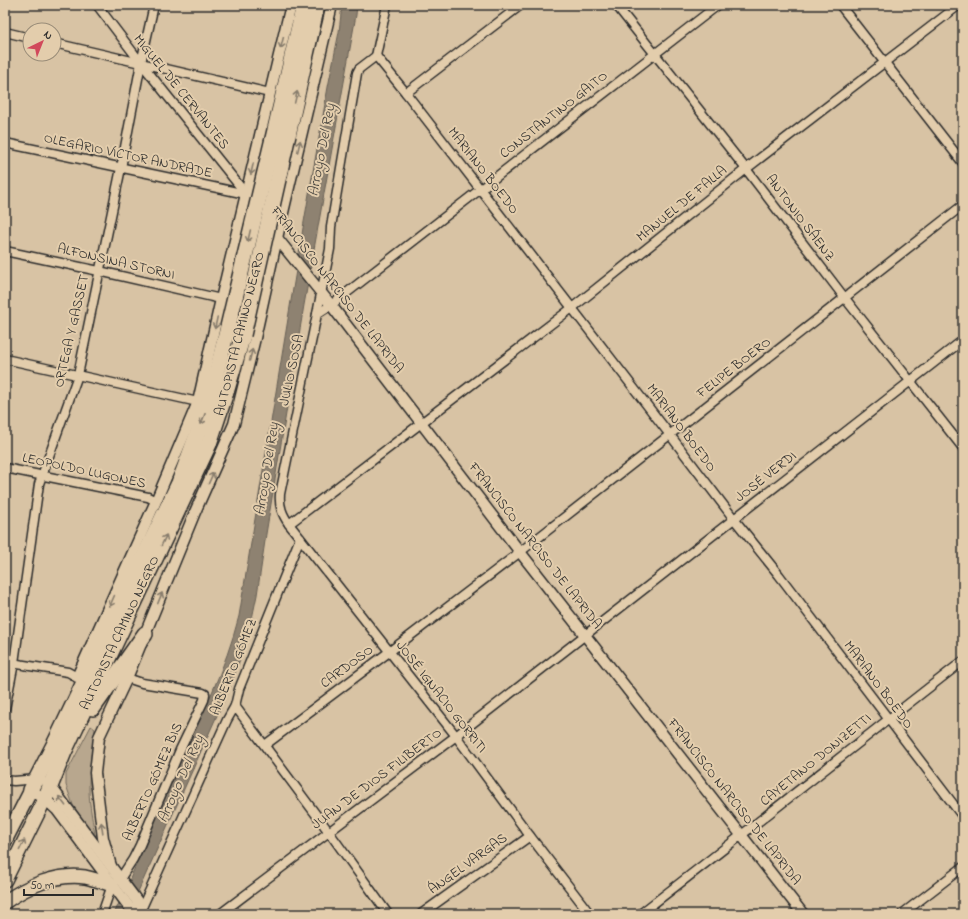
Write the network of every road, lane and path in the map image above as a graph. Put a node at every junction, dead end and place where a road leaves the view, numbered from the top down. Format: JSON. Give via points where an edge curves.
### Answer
{"nodes":[{"id":1,"x":96,"y":5,"type":"edge"},
{"id":2,"x":154,"y":5,"type":"edge"},
{"id":3,"x":291,"y":5,"type":"edge"},
{"id":4,"x":304,"y":5,"type":"edge"},
{"id":5,"x":317,"y":5,"type":"edge"},
{"id":6,"x":332,"y":5,"type":"edge"},
{"id":7,"x":387,"y":5,"type":"edge"},
{"id":8,"x":521,"y":5,"type":"edge"},
{"id":9,"x":616,"y":5,"type":"edge"},
{"id":10,"x":718,"y":5,"type":"edge"},
{"id":11,"x":840,"y":5,"type":"edge"},
{"id":12,"x":959,"y":5,"type":"edge"},
{"id":13,"x":5,"y":32,"type":"edge"},
{"id":14,"x":22,"y":36,"type":"edge"},
{"id":15,"x":62,"y":45,"type":"edge"},
{"id":16,"x":654,"y":54,"type":"junction"},
{"id":17,"x":376,"y":56,"type":"junction"},
{"id":18,"x":885,"y":62,"type":"junction"},
{"id":19,"x":141,"y":63,"type":"junction"},
{"id":20,"x":270,"y":93,"type":"junction"},
{"id":21,"x":406,"y":93,"type":"junction"},
{"id":22,"x":281,"y":133,"type":"junction"},
{"id":23,"x":5,"y":143,"type":"edge"},
{"id":24,"x":963,"y":163,"type":"edge"},
{"id":25,"x":121,"y":168,"type":"junction"},
{"id":26,"x":746,"y":169,"type":"junction"},
{"id":27,"x":480,"y":189,"type":"junction"},
{"id":28,"x":246,"y":194,"type":"junction"},
{"id":29,"x":963,"y":205,"type":"edge"},
{"id":30,"x":277,"y":238,"type":"junction"},
{"id":31,"x":5,"y":251,"type":"edge"},
{"id":32,"x":99,"y":271,"type":"junction"},
{"id":33,"x":322,"y":293,"type":"junction"},
{"id":34,"x":844,"y":297,"type":"junction"},
{"id":35,"x":221,"y":299,"type":"junction"},
{"id":36,"x":331,"y":305,"type":"junction"},
{"id":37,"x":572,"y":308,"type":"junction"},
{"id":38,"x":317,"y":314,"type":"junction"},
{"id":39,"x":963,"y":340,"type":"edge"},
{"id":40,"x":5,"y":359,"type":"edge"},
{"id":41,"x":78,"y":375,"type":"junction"},
{"id":42,"x":910,"y":381,"type":"junction"},
{"id":43,"x":198,"y":402,"type":"junction"},
{"id":44,"x":422,"y":423,"type":"junction"},
{"id":45,"x":670,"y":435,"type":"junction"},
{"id":46,"x":963,"y":448,"type":"edge"},
{"id":47,"x":5,"y":468,"type":"edge"},
{"id":48,"x":42,"y":476,"type":"junction"},
{"id":49,"x":280,"y":494,"type":"joint"},
{"id":50,"x":156,"y":501,"type":"junction"},
{"id":51,"x":734,"y":519,"type":"junction"},
{"id":52,"x":289,"y":524,"type":"junction"},
{"id":53,"x":300,"y":538,"type":"junction"},
{"id":54,"x":520,"y":552,"type":"junction"},
{"id":55,"x":145,"y":634,"type":"junction"},
{"id":56,"x":586,"y":634,"type":"junction"},
{"id":57,"x":389,"y":652,"type":"junction"},
{"id":58,"x":963,"y":661,"type":"edge"},
{"id":59,"x":5,"y":662,"type":"edge"},
{"id":60,"x":14,"y":663,"type":"junction"},
{"id":61,"x":78,"y":677,"type":"junction"},
{"id":62,"x":127,"y":678,"type":"junction"},
{"id":63,"x":235,"y":706,"type":"junction"},
{"id":64,"x":5,"y":709,"type":"edge"},
{"id":65,"x":888,"y":719,"type":"junction"},
{"id":66,"x":456,"y":736,"type":"junction"},
{"id":67,"x":265,"y":744,"type":"junction"},
{"id":68,"x":60,"y":747,"type":"junction"},
{"id":69,"x":5,"y":780,"type":"edge"},
{"id":70,"x":14,"y":781,"type":"junction"},
{"id":71,"x":40,"y":788,"type":"junction"},
{"id":72,"x":963,"y":817,"type":"edge"},
{"id":73,"x":329,"y":832,"type":"junction"},
{"id":74,"x":742,"y":835,"type":"junction"},
{"id":75,"x":530,"y":836,"type":"junction"},
{"id":76,"x":5,"y":841,"type":"edge"},
{"id":77,"x":111,"y":866,"type":"junction"},
{"id":78,"x":963,"y":867,"type":"edge"},
{"id":79,"x":5,"y":880,"type":"edge"},
{"id":80,"x":119,"y":885,"type":"junction"},
{"id":81,"x":5,"y":902,"type":"edge"},
{"id":82,"x":138,"y":913,"type":"edge"},
{"id":83,"x":102,"y":914,"type":"edge"},
{"id":84,"x":220,"y":914,"type":"edge"},
{"id":85,"x":388,"y":914,"type":"edge"},
{"id":86,"x":421,"y":914,"type":"edge"},
{"id":87,"x":590,"y":914,"type":"edge"},
{"id":88,"x":640,"y":914,"type":"edge"},
{"id":89,"x":803,"y":914,"type":"edge"},
{"id":90,"x":902,"y":914,"type":"edge"}],
"edges":[{"from":1,"to":19,"type":"street","name":"MIGUEL DE CERVANTES"},
{"from":2,"to":19,"type":"street","name":"ORTEGA Y GASSET"},
{"from":3,"to":20,"type":"street","one_way":true},
{"from":4,"to":22,"type":"highway","name":"AUTOPISTA CAMINO NEGRO"},
{"from":22,"to":5,"type":"highway","name":"AUTOPISTA CAMINO NEGRO","one_way":true},
{"from":30,"to":6,"type":"street","one_way":true},
{"from":7,"to":17,"type":"street"},
{"from":8,"to":21,"type":"street"},
{"from":9,"to":16,"type":"street","name":"ANTONIO SÁENZ"},
{"from":10,"to":16,"type":"street","name":"CONSTANTINO GAITO"},
{"from":11,"to":18,"type":"street"},
{"from":12,"to":18,"type":"street","name":"MANUEL DE FALLA"},
{"from":13,"to":14,"type":"street"},
{"from":15,"to":19,"type":"street"},
{"from":16,"to":26,"type":"street","name":"ANTONIO SÁENZ"},
{"from":16,"to":27,"type":"street","name":"CONSTANTINO GAITO"},
{"from":17,"to":21,"type":"street","name":"MARIANO BOEDO"},
{"from":17,"to":33,"type":"street","name":"JULIO SOSA","via":[[357,73]]},
{"from":18,"to":24,"type":"street"},
{"from":18,"to":26,"type":"street","name":"MANUEL DE FALLA"},
{"from":19,"to":20,"type":"street"},
{"from":19,"to":25,"type":"street","name":"ORTEGA Y GASSET"},
{"from":19,"to":28,"type":"street","name":"MIGUEL DE CERVANTES"},
{"from":20,"to":28,"type":"street","one_way":true},
{"from":21,"to":27,"type":"street","name":"MARIANO BOEDO"},
{"from":22,"to":68,"type":"highway","name":"AUTOPISTA CAMINO NEGRO","one_way":true,"bridge":true,"via":[[209,403],[179,483]]},
{"from":68,"to":22,"type":"highway","name":"AUTOPISTA CAMINO NEGRO","one_way":true,"bridge":true,"via":[[209,444],[243,335]]},
{"from":23,"to":25,"type":"street","name":"OLEGARIO VÍCTOR ANDRADE"},
{"from":25,"to":28,"type":"street","name":"OLEGARIO VÍCTOR ANDRADE"},
{"from":25,"to":32,"type":"street","name":"ORTEGA Y GASSET"},
{"from":26,"to":34,"type":"street","name":"ANTONIO SÁENZ"},
{"from":26,"to":37,"type":"street","name":"MANUEL DE FALLA"},
{"from":27,"to":36,"type":"street","name":"CONSTANTINO GAITO"},
{"from":27,"to":37,"type":"street","name":"MARIANO BOEDO"},
{"from":28,"to":30,"type":"street","name":"FRANCISCO NARCISO DE LAPRIDA"},
{"from":28,"to":35,"type":"street"},
{"from":29,"to":34,"type":"street","name":"FELIPE BOERO"},
{"from":30,"to":33,"type":"street","name":"FRANCISCO NARCISO DE LAPRIDA"},
{"from":55,"to":30,"type":"street","one_way":true,"via":[[234,424],[256,338]]},
{"from":31,"to":32,"type":"street","name":"ALFONSINA STORNI"},
{"from":32,"to":35,"type":"street","name":"ALFONSINA STORNI"},
{"from":32,"to":41,"type":"street","name":"ORTEGA Y GASSET"},
{"from":33,"to":36,"type":"street","name":"FRANCISCO NARCISO DE LAPRIDA"},
{"from":33,"to":38,"type":"street","name":"JULIO SOSA"},
{"from":34,"to":42,"type":"street","name":"ANTONIO SÁENZ"},
{"from":34,"to":45,"type":"street","name":"FELIPE BOERO"},
{"from":35,"to":43,"type":"street","one_way":true},
{"from":36,"to":38,"type":"street"},
{"from":36,"to":44,"type":"street","name":"FRANCISCO NARCISO DE LAPRIDA"},
{"from":37,"to":44,"type":"street","name":"MANUEL DE FALLA"},
{"from":37,"to":45,"type":"street","name":"MARIANO BOEDO"},
{"from":38,"to":49,"type":"street","name":"JULIO SOSA"},
{"from":39,"to":42,"type":"street","name":"JOSÉ VERDI"},
{"from":40,"to":41,"type":"street"},
{"from":41,"to":43,"type":"street"},
{"from":41,"to":48,"type":"street","name":"ORTEGA Y GASSET"},
{"from":42,"to":46,"type":"street","name":"ANTONIO SÁENZ"},
{"from":42,"to":51,"type":"street","name":"JOSÉ VERDI"},
{"from":43,"to":50,"type":"street"},
{"from":44,"to":52,"type":"street"},
{"from":44,"to":54,"type":"street","name":"FRANCISCO NARCISO DE LAPRIDA"},
{"from":45,"to":51,"type":"street","name":"MARIANO BOEDO"},
{"from":45,"to":54,"type":"street","name":"FELIPE BOERO"},
{"from":47,"to":48,"type":"street","name":"LEOPOLDO LUGONES"},
{"from":48,"to":50,"type":"street","name":"LEOPOLDO LUGONES","via":[[148,497]]},
{"from":48,"to":60,"type":"street","name":"ORTEGA Y GASSET"},
{"from":49,"to":52,"type":"street","name":"JOSÉ IGNACIO GORRITI","via":[[279,503]]},
{"from":50,"to":61,"type":"street","one_way":true},
{"from":51,"to":56,"type":"street","name":"JOSÉ VERDI"},
{"from":51,"to":65,"type":"street","name":"MARIANO BOEDO"},
{"from":52,"to":53,"type":"street","name":"JOSÉ IGNACIO GORRITI"},
{"from":53,"to":57,"type":"street","name":"JOSÉ IGNACIO GORRITI"},
{"from":53,"to":63,"type":"street","name":"ALBERTO GÓMEZ","via":[[239,689]]},
{"from":54,"to":56,"type":"street","name":"FRANCISCO NARCISO DE LAPRIDA"},
{"from":54,"to":57,"type":"street","name":"CARDOSO"},
{"from":55,"to":62,"type":"street"},
{"from":55,"to":68,"type":"highway"},
{"from":56,"to":66,"type":"street","name":"JUAN DE DIOS FILIBERTO"},
{"from":56,"to":74,"type":"street","name":"FRANCISCO NARCISO DE LAPRIDA"},
{"from":57,"to":66,"type":"street","name":"JOSÉ IGNACIO GORRITI"},
{"from":57,"to":67,"type":"street","name":"CARDOSO"},
{"from":58,"to":65,"type":"street","name":"CAYETANO DONIZETTI"},
{"from":59,"to":60,"type":"street"},
{"from":60,"to":61,"type":"street","via":[[68,672]]},
{"from":60,"to":64,"type":"street","name":"ORTEGA Y GASSET"},
{"from":61,"to":68,"type":"highway","via":[[59,720]]},
{"from":77,"to":62,"type":"street","one_way":true,"via":[[104,838],[95,772],[101,732]]},
{"from":62,"to":80,"type":"street","name":"ALBERTO GÓMEZ BIS","via":[[205,694],[140,845]]},
{"from":63,"to":67,"type":"street"},
{"from":63,"to":82,"type":"street","name":"ALBERTO GÓMEZ"},
{"from":65,"to":72,"type":"street","name":"MARIANO BOEDO"},
{"from":65,"to":74,"type":"street","name":"CAYETANO DONIZETTI"},
{"from":66,"to":73,"type":"street","name":"JUAN DE DIOS FILIBERTO"},
{"from":66,"to":75,"type":"street","name":"JOSÉ IGNACIO GORRITI"},
{"from":67,"to":73,"type":"street"},
{"from":68,"to":71,"type":"highway","name":"AUTOPISTA CAMINO NEGRO"},
{"from":69,"to":70,"type":"street"},
{"from":70,"to":71,"type":"street"},
{"from":70,"to":71,"type":"street"},
{"from":71,"to":76,"type":"main road"},
{"from":77,"to":71,"type":"street","one_way":true},
{"from":79,"to":71,"type":"main road","one_way":true},
{"from":71,"to":80,"type":"street"},
{"from":73,"to":84,"type":"street","name":"JUAN DE DIOS FILIBERTO"},
{"from":73,"to":85,"type":"street"},
{"from":74,"to":88,"type":"street","name":"CAYETANO DONIZETTI"},
{"from":74,"to":89,"type":"street","name":"FRANCISCO NARCISO DE LAPRIDA"},
{"from":75,"to":86,"type":"street","name":"ÁNGEL VARGAS"},
{"from":75,"to":87,"type":"street","name":"JOSÉ IGNACIO GORRITI"},
{"from":77,"to":80,"type":"street"},
{"from":78,"to":90,"type":"street"},
{"from":80,"to":81,"type":"main road","via":[[84,877],[62,877],[42,882]]},
{"from":80,"to":82,"type":"street"},
{"from":80,"to":82,"type":"street","via":[[137,902]]},
{"from":80,"to":83,"type":"street","name":"ALBERTO GÓMEZ BIS"}]}
